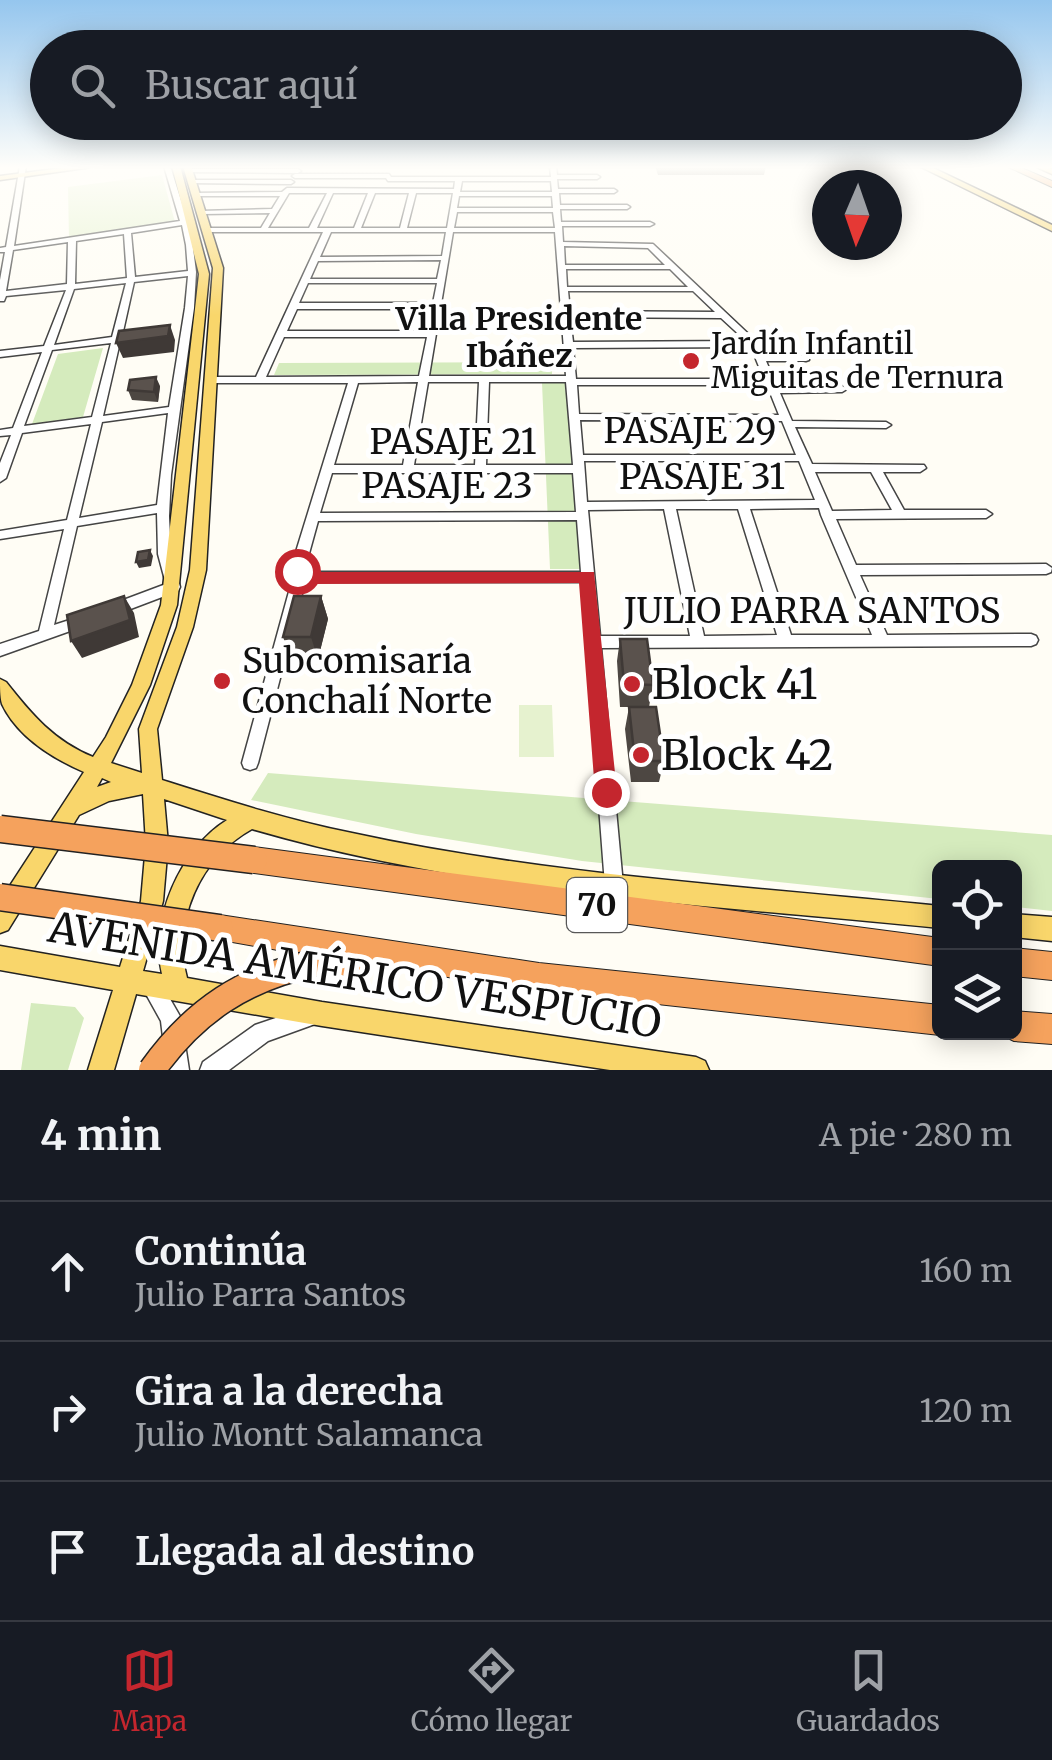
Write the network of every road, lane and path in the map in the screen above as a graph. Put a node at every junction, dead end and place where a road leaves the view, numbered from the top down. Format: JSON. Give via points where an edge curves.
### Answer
{"nodes":[{"id":1,"x":16,"y":216,"type":"edge"},
{"id":2,"x":181,"y":216,"type":"edge"},
{"id":3,"x":195,"y":216,"type":"edge"},
{"id":4,"x":203,"y":216,"type":"edge"},
{"id":5,"x":272,"y":216,"type":"edge"},
{"id":6,"x":319,"y":216,"type":"edge"},
{"id":7,"x":363,"y":216,"type":"edge"},
{"id":8,"x":407,"y":216,"type":"edge"},
{"id":9,"x":453,"y":216,"type":"edge"},
{"id":10,"x":557,"y":216,"type":"edge"},
{"id":11,"x":1027,"y":216,"type":"edge"},
{"id":12,"x":183,"y":223,"type":"junction"},
{"id":13,"x":650,"y":224,"type":"dead end"},
{"id":14,"x":558,"y":227,"type":"junction"},
{"id":15,"x":1052,"y":228,"type":"edge"},
{"id":16,"x":207,"y":230,"type":"junction"},
{"id":17,"x":263,"y":230,"type":"junction"},
{"id":18,"x":312,"y":230,"type":"junction"},
{"id":19,"x":328,"y":230,"type":"junction"},
{"id":20,"x":358,"y":230,"type":"junction"},
{"id":21,"x":403,"y":230,"type":"junction"},
{"id":22,"x":450,"y":230,"type":"junction"},
{"id":23,"x":127,"y":231,"type":"junction"},
{"id":24,"x":72,"y":239,"type":"junction"},
{"id":25,"x":560,"y":244,"type":"junction"},
{"id":26,"x":12,"y":251,"type":"junction"},
{"id":27,"x":0,"y":253,"type":"edge"},
{"id":28,"x":444,"y":258,"type":"junction"},
{"id":29,"x":315,"y":259,"type":"junction"},
{"id":30,"x":561,"y":267,"type":"junction"},
{"id":31,"x":672,"y":267,"type":"junction"},
{"id":32,"x":192,"y":273,"type":"junction"},
{"id":33,"x":130,"y":279,"type":"junction"},
{"id":34,"x":440,"y":281,"type":"junction"},
{"id":35,"x":305,"y":282,"type":"junction"},
{"id":36,"x":71,"y":286,"type":"junction"},
{"id":37,"x":563,"y":289,"type":"junction"},
{"id":38,"x":697,"y":289,"type":"junction"},
{"id":39,"x":2,"y":298,"type":"edge"},
{"id":40,"x":294,"y":306,"type":"junction"},
{"id":41,"x":436,"y":306,"type":"junction"},
{"id":42,"x":565,"y":314,"type":"junction"},
{"id":43,"x":724,"y":314,"type":"junction"},
{"id":44,"x":185,"y":330,"type":"junction"},
{"id":45,"x":168,"y":333,"type":"edge"},
{"id":46,"x":281,"y":334,"type":"junction"},
{"id":47,"x":431,"y":334,"type":"junction"},
{"id":48,"x":132,"y":337,"type":"edge"},
{"id":49,"x":115,"y":340,"type":"junction"},
{"id":50,"x":568,"y":344,"type":"junction"},
{"id":51,"x":754,"y":344,"type":"junction"},
{"id":52,"x":48,"y":348,"type":"junction"},
{"id":53,"x":0,"y":354,"type":"edge"},
{"id":54,"x":760,"y":358,"type":"junction"},
{"id":55,"x":806,"y":358,"type":"dead end"},
{"id":56,"x":484,"y":379,"type":"junction"},
{"id":57,"x":210,"y":380,"type":"junction"},
{"id":58,"x":260,"y":380,"type":"junction"},
{"id":59,"x":354,"y":380,"type":"junction"},
{"id":60,"x":423,"y":380,"type":"junction"},
{"id":61,"x":571,"y":381,"type":"junction"},
{"id":62,"x":772,"y":386,"type":"junction"},
{"id":63,"x":842,"y":390,"type":"dead end"},
{"id":64,"x":176,"y":409,"type":"junction"},
{"id":65,"x":574,"y":418,"type":"junction"},
{"id":66,"x":95,"y":420,"type":"junction"},
{"id":67,"x":787,"y":421,"type":"junction"},
{"id":68,"x":886,"y":424,"type":"dead end"},
{"id":69,"x":17,"y":430,"type":"junction"},
{"id":70,"x":0,"y":433,"type":"edge"},
{"id":71,"x":805,"y":463,"type":"junction"},
{"id":72,"x":578,"y":464,"type":"junction"},
{"id":73,"x":875,"y":468,"type":"junction"},
{"id":74,"x":920,"y":468,"type":"dead end"},
{"id":75,"x":327,"y":469,"type":"junction"},
{"id":76,"x":408,"y":469,"type":"junction"},
{"id":77,"x":480,"y":469,"type":"junction"},
{"id":78,"x":0,"y":478,"type":"edge"},
{"id":79,"x":743,"y":504,"type":"junction"},
{"id":80,"x":668,"y":505,"type":"junction"},
{"id":81,"x":164,"y":508,"type":"junction"},
{"id":82,"x":825,"y":509,"type":"junction"},
{"id":83,"x":582,"y":511,"type":"junction"},
{"id":84,"x":900,"y":514,"type":"junction"},
{"id":85,"x":986,"y":514,"type":"dead end"},
{"id":86,"x":313,"y":517,"type":"junction"},
{"id":87,"x":70,"y":525,"type":"junction"},
{"id":88,"x":0,"y":535,"type":"edge"},
{"id":89,"x":1046,"y":569,"type":"dead end"},
{"id":90,"x":851,"y":570,"type":"junction"},
{"id":91,"x":588,"y":576,"type":"junction"},
{"id":92,"x":300,"y":577,"type":"junction"},
{"id":93,"x":173,"y":587,"type":"junction"},
{"id":94,"x":45,"y":634,"type":"junction"},
{"id":95,"x":882,"y":640,"type":"junction"},
{"id":96,"x":1031,"y":640,"type":"dead end"},
{"id":97,"x":786,"y":641,"type":"junction"},
{"id":98,"x":593,"y":642,"type":"junction"},
{"id":99,"x":698,"y":642,"type":"junction"},
{"id":100,"x":0,"y":650,"type":"edge"},
{"id":101,"x":0,"y":687,"type":"edge"},
{"id":102,"x":250,"y":763,"type":"dead end"},
{"id":103,"x":100,"y":766,"type":"junction"},
{"id":104,"x":151,"y":785,"type":"junction"},
{"id":105,"x":76,"y":807,"type":"junction"},
{"id":106,"x":250,"y":819,"type":"junction"},
{"id":107,"x":0,"y":830,"type":"edge"},
{"id":108,"x":614,"y":885,"type":"junction"},
{"id":109,"x":0,"y":897,"type":"edge"},
{"id":110,"x":932,"y":916,"type":"edge"},
{"id":111,"x":0,"y":922,"type":"edge"},
{"id":112,"x":1022,"y":926,"type":"edge"},
{"id":113,"x":1052,"y":930,"type":"edge"},
{"id":114,"x":932,"y":951,"type":"edge"},
{"id":115,"x":398,"y":957,"type":"junction"},
{"id":116,"x":0,"y":958,"type":"edge"},
{"id":117,"x":1022,"y":963,"type":"edge"},
{"id":118,"x":1052,"y":966,"type":"edge"},
{"id":119,"x":141,"y":981,"type":"junction"},
{"id":120,"x":178,"y":987,"type":"junction"},
{"id":121,"x":322,"y":1014,"type":"junction"},
{"id":122,"x":932,"y":1019,"type":"edge"},
{"id":123,"x":1022,"y":1027,"type":"edge"},
{"id":124,"x":1052,"y":1029,"type":"edge"},
{"id":125,"x":101,"y":1070,"type":"edge"},
{"id":126,"x":152,"y":1070,"type":"edge"},
{"id":127,"x":178,"y":1070,"type":"edge"},
{"id":128,"x":211,"y":1070,"type":"edge"},
{"id":129,"x":696,"y":1070,"type":"edge"}],
"edges":[{"from":1,"to":26,"type":"street"},
{"from":2,"to":12,"type":"street"},
{"from":3,"to":93,"type":"main road","via":[[204,274]]},
{"from":4,"to":16,"type":"main road"},
{"from":5,"to":17,"type":"street"},
{"from":6,"to":18,"type":"street"},
{"from":7,"to":20,"type":"street"},
{"from":8,"to":21,"type":"street"},
{"from":9,"to":22,"type":"street"},
{"from":10,"to":14,"type":"street"},
{"from":11,"to":15,"type":"main road"},
{"from":12,"to":23,"type":"street"},
{"from":12,"to":32,"type":"street"},
{"from":13,"to":14,"type":"street"},
{"from":14,"to":22,"type":"street"},
{"from":14,"to":25,"type":"street"},
{"from":16,"to":17,"type":"street"},
{"from":16,"to":57,"type":"main road","via":[[218,268]]},
{"from":17,"to":18,"type":"street"},
{"from":18,"to":19,"type":"street"},
{"from":19,"to":20,"type":"street"},
{"from":19,"to":29,"type":"street"},
{"from":20,"to":21,"type":"street"},
{"from":21,"to":22,"type":"street"},
{"from":22,"to":28,"type":"street"},
{"from":23,"to":24,"type":"street"},
{"from":23,"to":33,"type":"street"},
{"from":24,"to":26,"type":"street"},
{"from":24,"to":36,"type":"street"},
{"from":25,"to":30,"type":"street"},
{"from":25,"to":31,"type":"street","via":[[644,244]]},
{"from":26,"to":27,"type":"street"},
{"from":26,"to":39,"type":"street"},
{"from":28,"to":29,"type":"street"},
{"from":28,"to":34,"type":"street"},
{"from":29,"to":35,"type":"street"},
{"from":30,"to":31,"type":"street"},
{"from":30,"to":37,"type":"street"},
{"from":31,"to":38,"type":"street"},
{"from":32,"to":33,"type":"street"},
{"from":32,"to":44,"type":"street"},
{"from":33,"to":36,"type":"street"},
{"from":33,"to":49,"type":"street"},
{"from":34,"to":35,"type":"street"},
{"from":34,"to":41,"type":"street"},
{"from":35,"to":40,"type":"street"},
{"from":36,"to":39,"type":"street"},
{"from":36,"to":52,"type":"street"},
{"from":37,"to":38,"type":"street"},
{"from":37,"to":42,"type":"street"},
{"from":38,"to":43,"type":"street"},
{"from":40,"to":41,"type":"street"},
{"from":40,"to":46,"type":"street"},
{"from":41,"to":47,"type":"street"},
{"from":42,"to":43,"type":"street"},
{"from":42,"to":50,"type":"street"},
{"from":43,"to":51,"type":"street"},
{"from":44,"to":45,"type":"street"},
{"from":44,"to":64,"type":"street"},
{"from":46,"to":47,"type":"street"},
{"from":46,"to":58,"type":"street"},
{"from":47,"to":60,"type":"street"},
{"from":48,"to":49,"type":"street"},
{"from":49,"to":52,"type":"street"},
{"from":49,"to":66,"type":"street"},
{"from":50,"to":51,"type":"street"},
{"from":50,"to":61,"type":"street"},
{"from":51,"to":54,"type":"street"},
{"from":52,"to":53,"type":"street"},
{"from":52,"to":69,"type":"street"},
{"from":54,"to":55,"type":"street"},
{"from":54,"to":62,"type":"street"},
{"from":56,"to":60,"type":"street"},
{"from":56,"to":61,"type":"street"},
{"from":56,"to":77,"type":"street"},
{"from":57,"to":58,"type":"street"},
{"from":57,"to":104,"type":"main road","via":[[198,570],[185,628],[151,719]]},
{"from":58,"to":59,"type":"street"},
{"from":59,"to":60,"type":"street"},
{"from":59,"to":75,"type":"street"},
{"from":60,"to":76,"type":"street"},
{"from":61,"to":62,"type":"street"},
{"from":61,"to":65,"type":"street"},
{"from":62,"to":63,"type":"street"},
{"from":62,"to":67,"type":"street"},
{"from":64,"to":66,"type":"street"},
{"from":64,"to":81,"type":"street"},
{"from":65,"to":67,"type":"street"},
{"from":65,"to":72,"type":"street"},
{"from":66,"to":69,"type":"street"},
{"from":66,"to":87,"type":"street"},
{"from":67,"to":68,"type":"street"},
{"from":67,"to":71,"type":"street"},
{"from":69,"to":70,"type":"street"},
{"from":69,"to":78,"type":"street"},
{"from":71,"to":72,"type":"street","name":"PASAJE 29"},
{"from":71,"to":73,"type":"street","name":"PASAJE 29"},
{"from":71,"to":82,"type":"street"},
{"from":72,"to":77,"type":"street","name":"PASAJE 21"},
{"from":72,"to":83,"type":"street"},
{"from":73,"to":74,"type":"street","name":"PASAJE 29"},
{"from":73,"to":84,"type":"street"},
{"from":75,"to":76,"type":"street","name":"PASAJE 21"},
{"from":75,"to":86,"type":"street"},
{"from":76,"to":77,"type":"street","name":"PASAJE 21"},
{"from":79,"to":80,"type":"street","name":"PASAJE 31"},
{"from":79,"to":82,"type":"street","name":"PASAJE 31"},
{"from":79,"to":97,"type":"street"},
{"from":80,"to":83,"type":"street","name":"PASAJE 31"},
{"from":80,"to":99,"type":"street"},
{"from":81,"to":87,"type":"street"},
{"from":81,"to":93,"type":"street","via":[[164,558]]},
{"from":82,"to":84,"type":"street","name":"PASAJE 31"},
{"from":82,"to":90,"type":"street"},
{"from":83,"to":86,"type":"street","name":"PASAJE 23"},
{"from":83,"to":91,"type":"street"},
{"from":84,"to":85,"type":"street","name":"PASAJE 31"},
{"from":86,"to":92,"type":"street"},
{"from":87,"to":88,"type":"street"},
{"from":87,"to":94,"type":"street"},
{"from":89,"to":90,"type":"street"},
{"from":90,"to":95,"type":"street"},
{"from":91,"to":92,"type":"street","name":"JULIO PARRA SANTOS"},
{"from":91,"to":98,"type":"street"},
{"from":92,"to":102,"type":"street"},
{"from":93,"to":94,"type":"street"},
{"from":93,"to":103,"type":"main road","via":[[142,685]]},
{"from":94,"to":100,"type":"street"},
{"from":95,"to":96,"type":"street","name":"JULIO PARRA SANTOS"},
{"from":95,"to":97,"type":"street","name":"JULIO PARRA SANTOS"},
{"from":97,"to":99,"type":"street","name":"JULIO PARRA SANTOS"},
{"from":98,"to":99,"type":"street","name":"JULIO PARRA SANTOS"},
{"from":98,"to":108,"type":"street"},
{"from":101,"to":103,"type":"main road","via":[[50,744]]},
{"from":103,"to":104,"type":"main road"},
{"from":103,"to":105,"type":"main road"},
{"from":104,"to":105,"type":"main road","via":[[117,789]]},
{"from":104,"to":106,"type":"main road"},
{"from":104,"to":119,"type":"main road","via":[[155,882]]},
{"from":105,"to":111,"type":"main road"},
{"from":106,"to":108,"type":"main road","via":[[355,847]]},
{"from":106,"to":120,"type":"main road","via":[[214,841],[187,889],[169,950]]},
{"from":107,"to":114,"type":"highway","number":"70","bridge":true},
{"from":108,"to":110,"type":"main road"},
{"from":109,"to":115,"type":"highway","number":"70","bridge":true},
{"from":112,"to":113,"type":"main road"},
{"from":115,"to":122,"type":"highway","number":"70"},
{"from":115,"to":126,"type":"highway","bridge":true,"via":[[316,962],[256,978],[180,1032]]},
{"from":116,"to":119,"type":"main road","name":"AVENIDA AMÉRICO VESPUCIO"},
{"from":117,"to":118,"type":"highway"},
{"from":119,"to":120,"type":"main road","name":"AVENIDA AMÉRICO VESPUCIO"},
{"from":119,"to":125,"type":"main road"},
{"from":119,"to":127,"type":"street","via":[[171,1018]]},
{"from":120,"to":121,"type":"main road","name":"AVENIDA AMÉRICO VESPUCIO"},
{"from":121,"to":128,"type":"street","via":[[262,1032]]},
{"from":121,"to":129,"type":"main road","name":"AVENIDA AMÉRICO VESPUCIO"},
{"from":123,"to":124,"type":"highway"}]}
